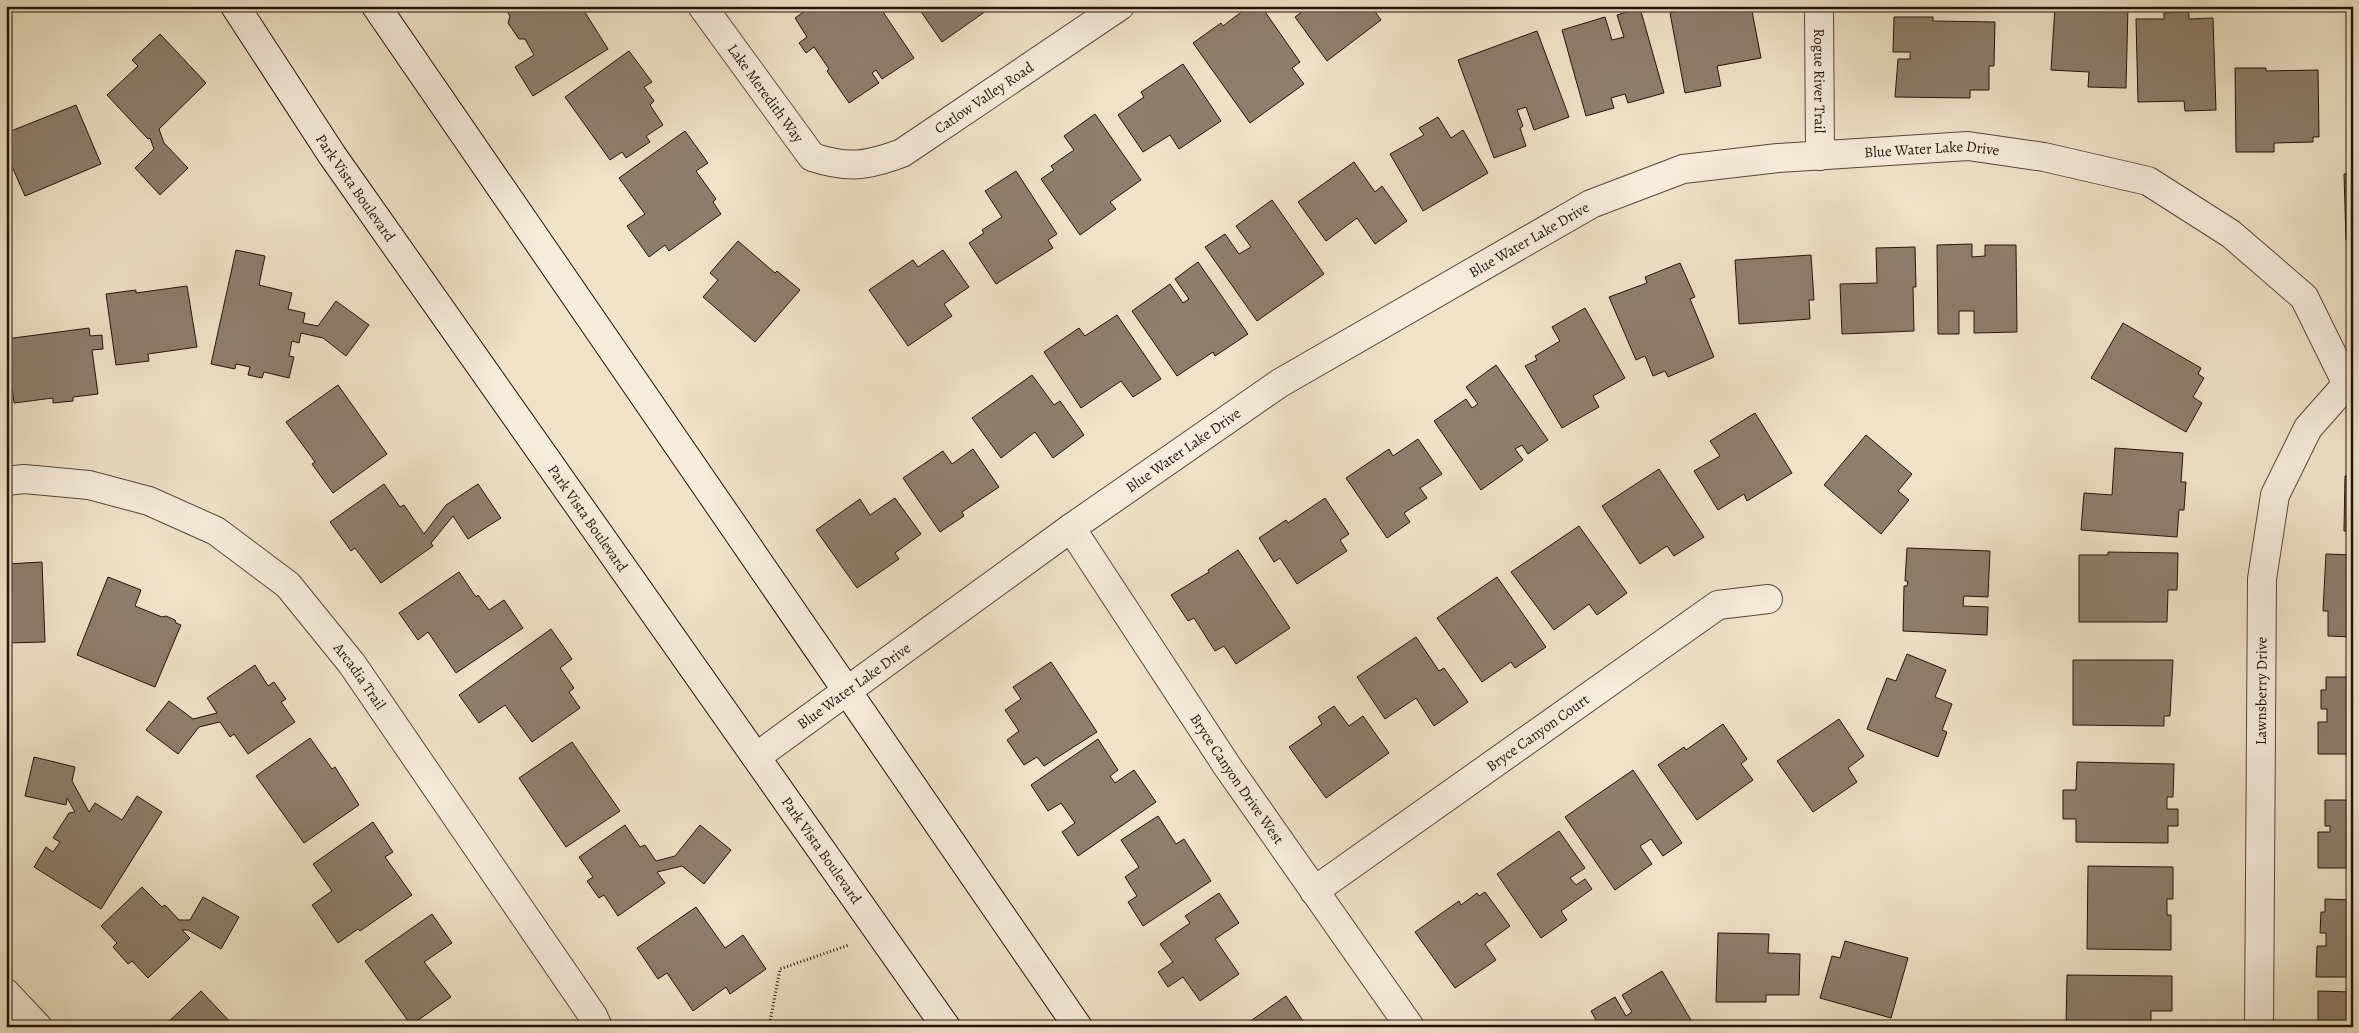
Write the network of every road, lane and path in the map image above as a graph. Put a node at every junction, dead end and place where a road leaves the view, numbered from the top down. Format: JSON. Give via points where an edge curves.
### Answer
{"nodes":[{"id":1,"x":235,"y":6,"type":"edge"},
{"id":2,"x":376,"y":6,"type":"edge"},
{"id":3,"x":702,"y":6,"type":"edge"},
{"id":4,"x":1120,"y":6,"type":"edge"},
{"id":5,"x":1819,"y":6,"type":"edge"},
{"id":6,"x":1820,"y":156,"type":"junction"},
{"id":7,"x":837,"y":166,"type":"joint"},
{"id":8,"x":2350,"y":382,"type":"edge"},
{"id":9,"x":6,"y":481,"type":"edge"},
{"id":10,"x":1071,"y":528,"type":"junction"},
{"id":11,"x":1768,"y":599,"type":"dead end"},
{"id":12,"x":847,"y":690,"type":"junction"},
{"id":13,"x":756,"y":756,"type":"junction"},
{"id":14,"x":1314,"y":891,"type":"junction"},
{"id":15,"x":879,"y":932,"type":"junction"},
{"id":16,"x":6,"y":993,"type":"edge"},
{"id":17,"x":38,"y":1027,"type":"edge"},
{"id":18,"x":598,"y":1027,"type":"edge"},
{"id":19,"x":769,"y":1027,"type":"edge"},
{"id":20,"x":946,"y":1027,"type":"edge"},
{"id":21,"x":1078,"y":1027,"type":"edge"},
{"id":22,"x":1410,"y":1027,"type":"edge"},
{"id":23,"x":2259,"y":1027,"type":"edge"}],
"edges":[{"from":1,"to":13,"type":"street","name":"Park Vista Boulevard","via":[[338,163]]},
{"from":2,"to":12,"type":"street"},
{"from":3,"to":7,"type":"street","name":"Lake Meredith Way","via":[[812,157]]},
{"from":4,"to":7,"type":"street","name":"Catlow Valley Road","via":[[902,153],[873,164]]},
{"from":5,"to":6,"type":"street","name":"Rogue River Trail"},
{"from":6,"to":8,"type":"street","name":"Blue Water Lake Drive","via":[[1968,146],[2044,157],[2148,181],[2231,234],[2304,297]]},
{"from":6,"to":10,"type":"street","name":"Blue Water Lake Drive","via":[[1683,169],[1591,204],[1280,383]]},
{"from":8,"to":23,"type":"street","name":"Lawnsberry Drive","via":[[2308,428],[2274,495],[2262,579]]},
{"from":9,"to":18,"type":"street","name":"Arcadia Trail","via":[[24,479],[89,485],[149,501],[216,531],[288,585],[352,664],[594,1016]]},
{"from":10,"to":12,"type":"street","name":"Blue Water Lake Drive"},
{"from":10,"to":14,"type":"street","name":"Bryce Canyon Drive West"},
{"from":11,"to":14,"type":"street","name":"Bryce Canyon Court","via":[[1718,605]]},
{"from":12,"to":13,"type":"street","name":"Blue Water Lake Drive"},
{"from":12,"to":21,"type":"street"},
{"from":13,"to":15,"type":"street","name":"Park Vista Boulevard"},
{"from":14,"to":22,"type":"street","name":"Bryce Canyon Drive West"},
{"from":15,"to":19,"type":"path","via":[[826,955],[780,969]]},
{"from":15,"to":20,"type":"street","name":"Park Vista Boulevard"},
{"from":16,"to":17,"type":"street"}]}
